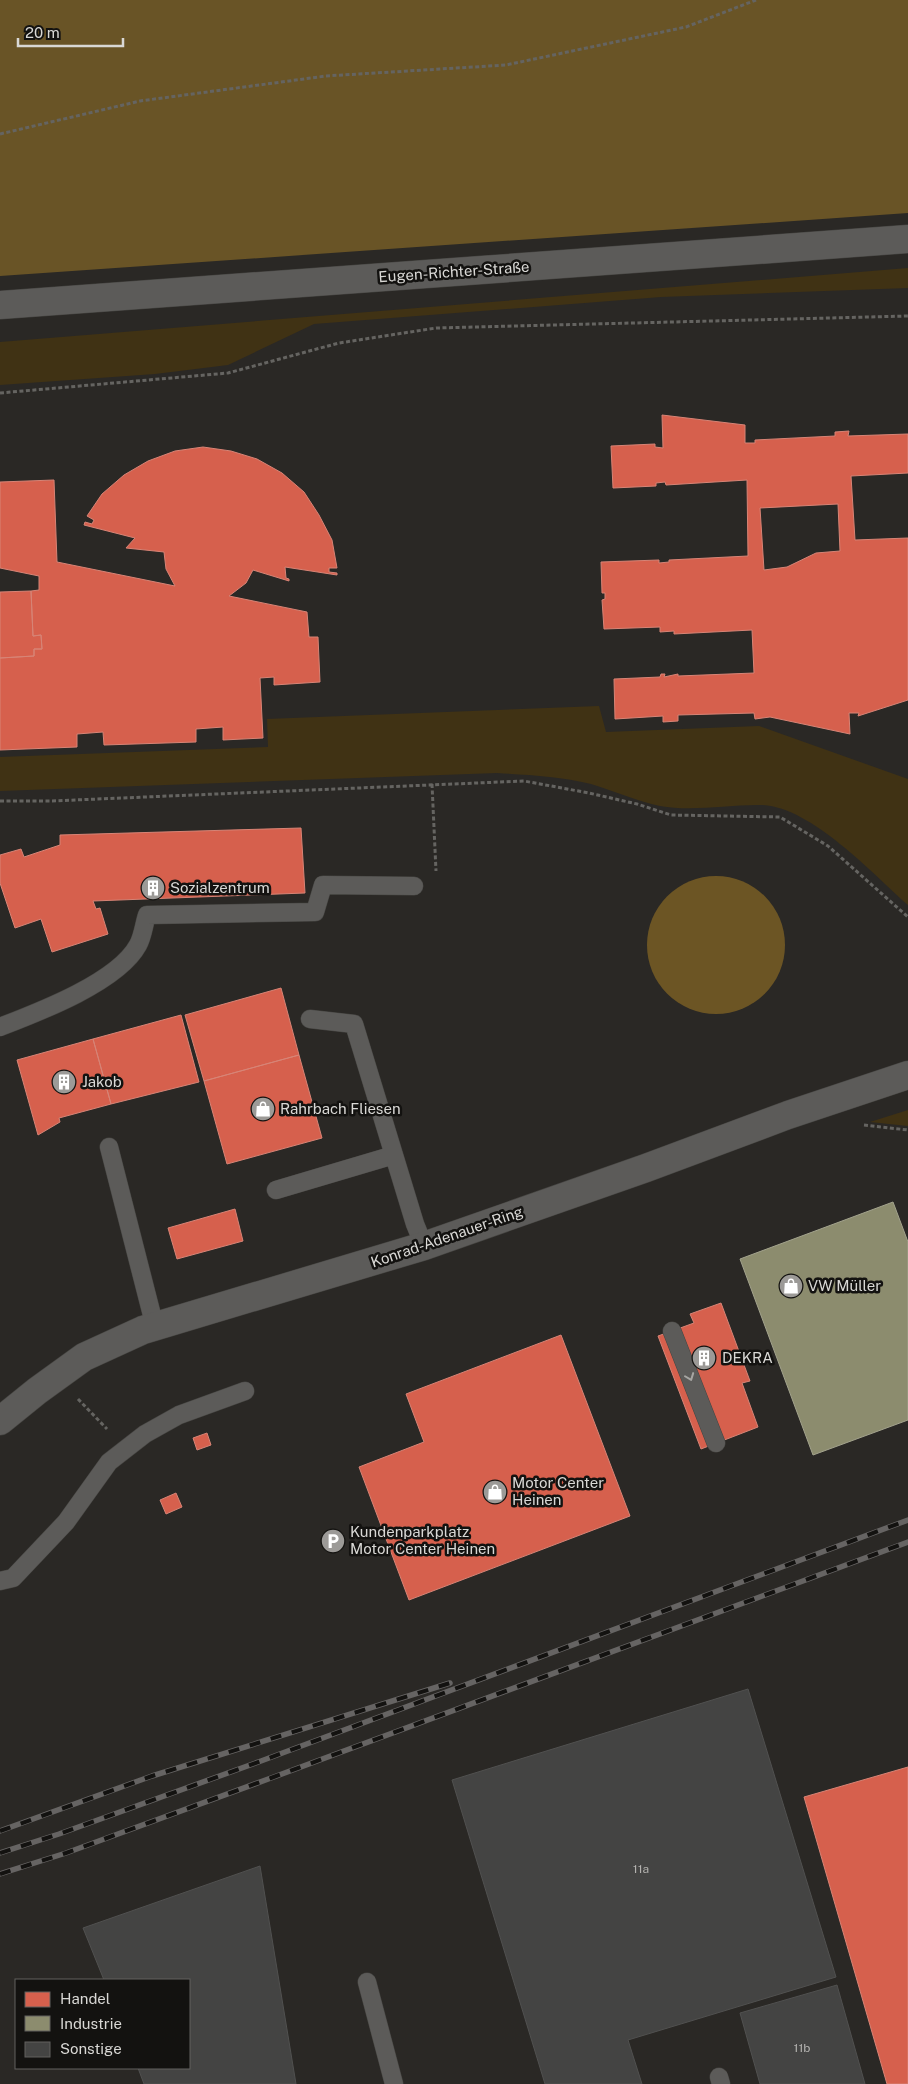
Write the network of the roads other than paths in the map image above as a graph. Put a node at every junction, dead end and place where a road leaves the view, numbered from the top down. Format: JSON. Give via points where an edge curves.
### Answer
{"nodes":[{"id":1,"x":908,"y":239,"type":"edge"},
{"id":2,"x":0,"y":305,"type":"edge"},
{"id":3,"x":414,"y":886,"type":"dead end"},
{"id":4,"x":310,"y":1019,"type":"dead end"},
{"id":5,"x":0,"y":1027,"type":"edge"},
{"id":6,"x":908,"y":1075,"type":"edge"},
{"id":7,"x":109,"y":1147,"type":"dead end"},
{"id":8,"x":394,"y":1155,"type":"junction"},
{"id":9,"x":276,"y":1190,"type":"dead end"},
{"id":10,"x":424,"y":1246,"type":"junction"},
{"id":11,"x":155,"y":1327,"type":"junction"},
{"id":12,"x":672,"y":1331,"type":"dead end"},
{"id":13,"x":245,"y":1391,"type":"dead end"},
{"id":14,"x":0,"y":1421,"type":"edge"},
{"id":15,"x":716,"y":1443,"type":"dead end"},
{"id":16,"x":0,"y":1581,"type":"edge"},
{"id":17,"x":367,"y":1982,"type":"dead end"},
{"id":18,"x":394,"y":2084,"type":"edge"}],
"edges":[{"from":1,"to":2,"type":"street","name":"Eugen-Richter-Straße"},
{"from":3,"to":5,"type":"lane","via":[[323,885],[316,912],[147,915],[138,945],[112,973],[46,1009]]},
{"from":4,"to":8,"type":"lane","via":[[354,1024]]},
{"from":6,"to":10,"type":"street","name":"Konrad-Adenauer-Ring"},
{"from":7,"to":11,"type":"lane"},
{"from":8,"to":9,"type":"lane"},
{"from":8,"to":10,"type":"lane"},
{"from":10,"to":11,"type":"street","name":"Konrad-Adenauer-Ring"},
{"from":11,"to":14,"type":"street","name":"Konrad-Adenauer-Ring","via":[[84,1358]]},
{"from":12,"to":15,"type":"lane","one_way":true},
{"from":13,"to":16,"type":"lane","via":[[179,1415],[145,1434],[109,1462],[66,1522],[13,1578]]},
{"from":17,"to":18,"type":"lane"}]}
